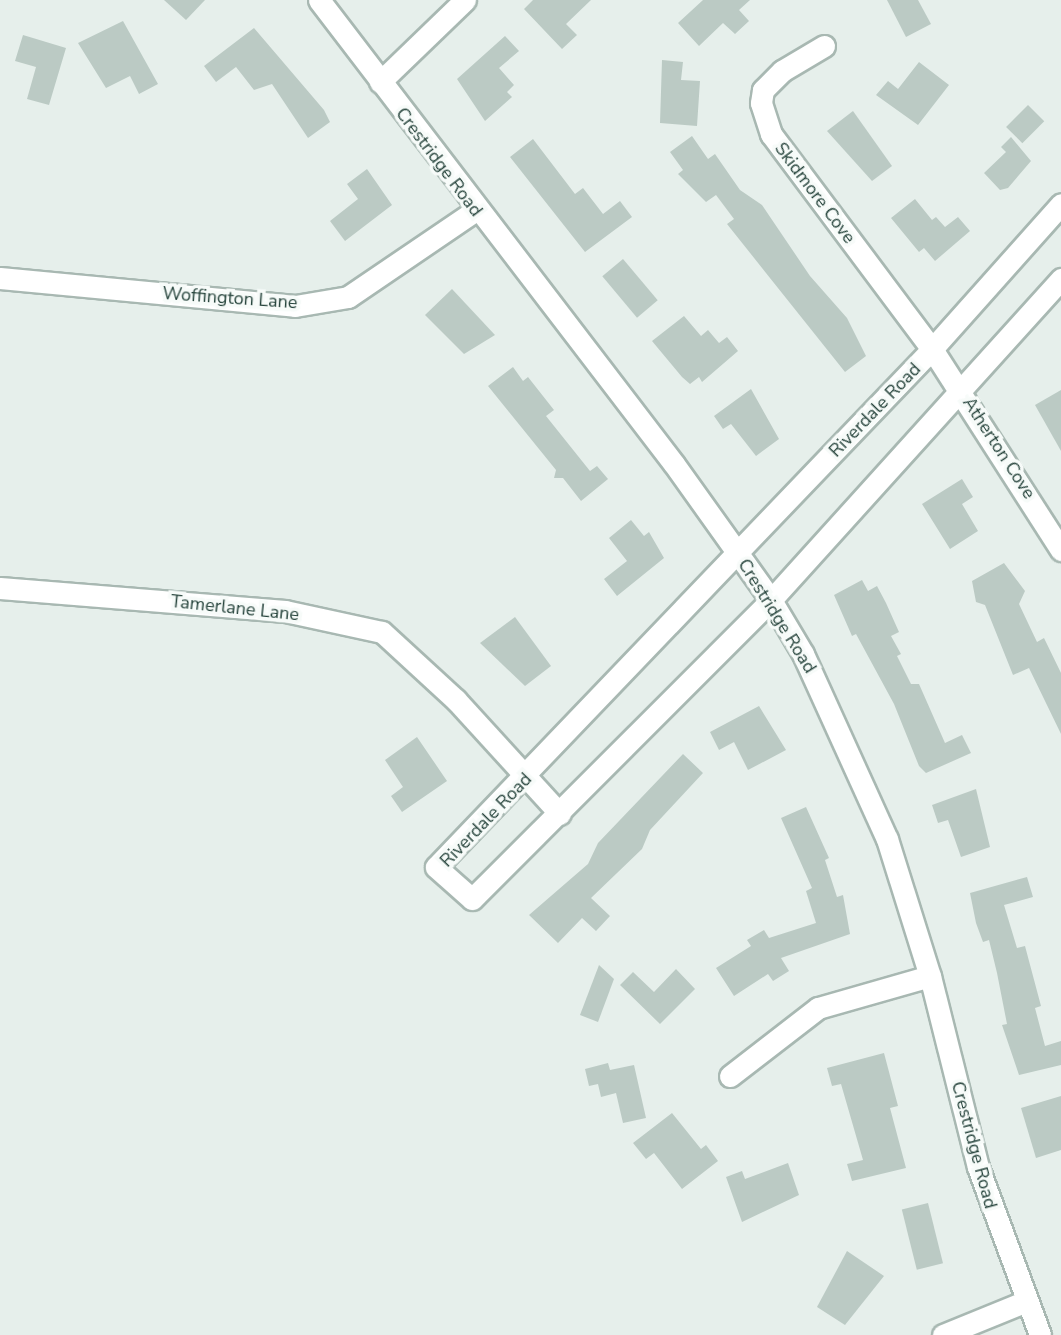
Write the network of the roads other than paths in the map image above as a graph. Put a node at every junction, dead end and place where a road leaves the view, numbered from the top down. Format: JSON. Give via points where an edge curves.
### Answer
{"nodes":[{"id":1,"x":319,"y":0,"type":"edge"},
{"id":2,"x":465,"y":0,"type":"edge"},
{"id":3,"x":824,"y":46,"type":"dead end"},
{"id":4,"x":380,"y":82,"type":"junction"},
{"id":5,"x":1061,"y":204,"type":"edge"},
{"id":6,"x":476,"y":210,"type":"junction"},
{"id":7,"x":0,"y":278,"type":"edge"},
{"id":8,"x":1061,"y":279,"type":"edge"},
{"id":9,"x":932,"y":349,"type":"junction"},
{"id":10,"x":963,"y":393,"type":"junction"},
{"id":11,"x":1061,"y":550,"type":"edge"},
{"id":12,"x":738,"y":553,"type":"junction"},
{"id":13,"x":0,"y":588,"type":"edge"},
{"id":14,"x":771,"y":600,"type":"junction"},
{"id":15,"x":525,"y":779,"type":"junction"},
{"id":16,"x":560,"y":814,"type":"junction"},
{"id":17,"x":930,"y":976,"type":"junction"},
{"id":18,"x":730,"y":1076,"type":"dead end"},
{"id":19,"x":1024,"y":1302,"type":"junction"},
{"id":20,"x":943,"y":1335,"type":"edge"},
{"id":21,"x":1040,"y":1335,"type":"edge"}],
"edges":[{"from":1,"to":4,"type":"street","name":"Crestridge Road"},
{"from":2,"to":4,"type":"street"},
{"from":3,"to":9,"type":"street","name":"Skidmore Cove","via":[[772,79],[764,90],[764,118]]},
{"from":4,"to":6,"type":"street","name":"Crestridge Road"},
{"from":5,"to":9,"type":"street","name":"Riverdale Road"},
{"from":6,"to":7,"type":"street","name":"Woffington Lane","via":[[348,297],[295,306]]},
{"from":6,"to":12,"type":"street","name":"Crestridge Road"},
{"from":8,"to":10,"type":"street","name":"Riverdale Road"},
{"from":9,"to":10,"type":"street","name":"Atherton Cove"},
{"from":9,"to":12,"type":"street","name":"Riverdale Road"},
{"from":10,"to":11,"type":"street","name":"Atherton Cove"},
{"from":10,"to":14,"type":"street","name":"Riverdale Road"},
{"from":12,"to":14,"type":"street","name":"Crestridge Road"},
{"from":12,"to":15,"type":"street","name":"Riverdale Road"},
{"from":13,"to":15,"type":"street","name":"Tamerlane Lane","via":[[285,611],[382,632],[456,700]]},
{"from":14,"to":16,"type":"street","name":"Riverdale Road"},
{"from":14,"to":17,"type":"street","name":"Crestridge Road","via":[[858,767],[887,839]]},
{"from":15,"to":16,"type":"street","name":"Tamerlane Lane"},
{"from":15,"to":16,"type":"street","name":"Riverdale Road","via":[[436,867],[472,899]]},
{"from":17,"to":18,"type":"street","via":[[818,1008]]},
{"from":17,"to":19,"type":"street","name":"Crestridge Road","via":[[978,1167]]},
{"from":19,"to":20,"type":"street"},
{"from":19,"to":21,"type":"street","name":"Crestridge Road"}]}
